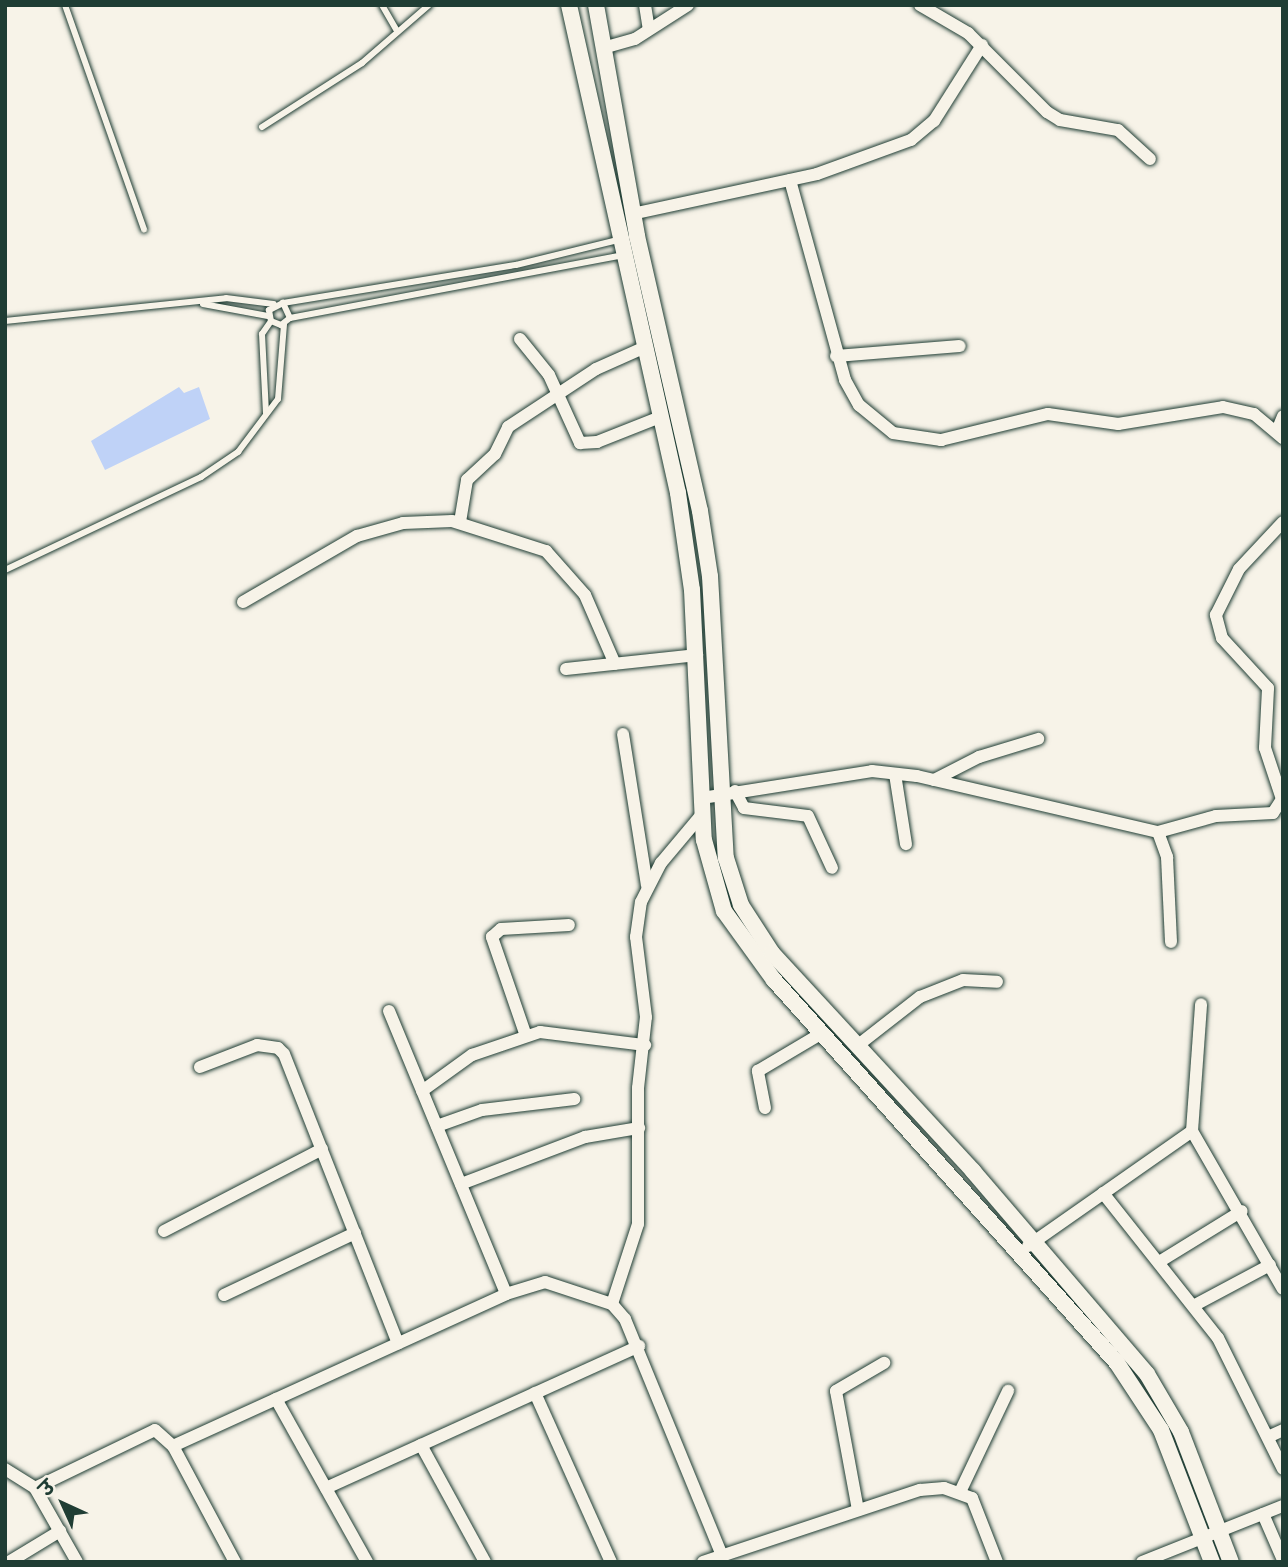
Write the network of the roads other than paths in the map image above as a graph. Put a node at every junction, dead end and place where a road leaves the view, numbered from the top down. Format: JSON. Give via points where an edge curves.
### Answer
{"nodes":[{"id":1,"x":65,"y":5,"type":"edge"},
{"id":2,"x":382,"y":5,"type":"edge"},
{"id":3,"x":429,"y":5,"type":"edge"},
{"id":4,"x":569,"y":5,"type":"edge"},
{"id":5,"x":596,"y":5,"type":"edge"},
{"id":6,"x":645,"y":5,"type":"edge"},
{"id":7,"x":688,"y":5,"type":"edge"},
{"id":8,"x":920,"y":5,"type":"edge"},
{"id":9,"x":396,"y":29,"type":"junction"},
{"id":10,"x":649,"y":29,"type":"junction"},
{"id":11,"x":982,"y":45,"type":"junction"},
{"id":12,"x":603,"y":48,"type":"junction"},
{"id":13,"x":262,"y":127,"type":"dead end"},
{"id":14,"x":1150,"y":159,"type":"dead end"},
{"id":15,"x":789,"y":180,"type":"junction"},
{"id":16,"x":632,"y":214,"type":"junction"},
{"id":17,"x":144,"y":229,"type":"dead end"},
{"id":18,"x":638,"y":244,"type":"junction"},
{"id":19,"x":619,"y":248,"type":"junction"},
{"id":20,"x":283,"y":303,"type":"junction"},
{"id":21,"x":202,"y":304,"type":"junction"},
{"id":22,"x":275,"y":304,"type":"junction"},
{"id":23,"x":270,"y":318,"type":"junction"},
{"id":24,"x":290,"y":318,"type":"junction"},
{"id":25,"x":5,"y":321,"type":"edge"},
{"id":26,"x":284,"y":324,"type":"junction"},
{"id":27,"x":520,"y":339,"type":"dead end"},
{"id":28,"x":960,"y":346,"type":"dead end"},
{"id":29,"x":643,"y":348,"type":"junction"},
{"id":30,"x":836,"y":356,"type":"junction"},
{"id":31,"x":560,"y":395,"type":"junction"},
{"id":32,"x":266,"y":413,"type":"junction"},
{"id":33,"x":1283,"y":416,"type":"edge"},
{"id":34,"x":660,"y":417,"type":"junction"},
{"id":35,"x":1280,"y":435,"type":"edge"},
{"id":36,"x":460,"y":522,"type":"junction"},
{"id":37,"x":1283,"y":522,"type":"edge"},
{"id":38,"x":5,"y":570,"type":"edge"},
{"id":39,"x":243,"y":601,"type":"dead end"},
{"id":40,"x":696,"y":655,"type":"junction"},
{"id":41,"x":615,"y":664,"type":"junction"},
{"id":42,"x":566,"y":669,"type":"dead end"},
{"id":43,"x":623,"y":734,"type":"dead end"},
{"id":44,"x":1038,"y":739,"type":"dead end"},
{"id":45,"x":895,"y":774,"type":"junction"},
{"id":46,"x":934,"y":780,"type":"junction"},
{"id":47,"x":728,"y":792,"type":"junction"},
{"id":48,"x":1282,"y":799,"type":"edge"},
{"id":49,"x":702,"y":805,"type":"junction"},
{"id":50,"x":1158,"y":832,"type":"junction"},
{"id":51,"x":906,"y":844,"type":"dead end"},
{"id":52,"x":832,"y":868,"type":"dead end"},
{"id":53,"x":647,"y":884,"type":"junction"},
{"id":54,"x":569,"y":925,"type":"dead end"},
{"id":55,"x":1171,"y":942,"type":"dead end"},
{"id":56,"x":997,"y":982,"type":"dead end"},
{"id":57,"x":1201,"y":1003,"type":"dead end"},
{"id":58,"x":389,"y":1011,"type":"dead end"},
{"id":59,"x":822,"y":1033,"type":"junction"},
{"id":60,"x":526,"y":1036,"type":"junction"},
{"id":61,"x":645,"y":1045,"type":"junction"},
{"id":62,"x":857,"y":1046,"type":"junction"},
{"id":63,"x":200,"y":1068,"type":"dead end"},
{"id":64,"x":422,"y":1091,"type":"junction"},
{"id":65,"x":574,"y":1099,"type":"dead end"},
{"id":66,"x":765,"y":1108,"type":"dead end"},
{"id":67,"x":437,"y":1126,"type":"junction"},
{"id":68,"x":639,"y":1128,"type":"junction"},
{"id":69,"x":1192,"y":1131,"type":"junction"},
{"id":70,"x":322,"y":1149,"type":"junction"},
{"id":71,"x":461,"y":1184,"type":"junction"},
{"id":72,"x":1103,"y":1193,"type":"junction"},
{"id":73,"x":1242,"y":1211,"type":"junction"},
{"id":74,"x":164,"y":1231,"type":"dead end"},
{"id":75,"x":355,"y":1233,"type":"junction"},
{"id":76,"x":1034,"y":1241,"type":"junction"},
{"id":77,"x":1021,"y":1252,"type":"junction"},
{"id":78,"x":1159,"y":1262,"type":"junction"},
{"id":79,"x":1270,"y":1265,"type":"junction"},
{"id":80,"x":1283,"y":1289,"type":"edge"},
{"id":81,"x":506,"y":1294,"type":"junction"},
{"id":82,"x":224,"y":1295,"type":"dead end"},
{"id":83,"x":611,"y":1304,"type":"junction"},
{"id":84,"x":1195,"y":1305,"type":"junction"},
{"id":85,"x":398,"y":1343,"type":"junction"},
{"id":86,"x":639,"y":1346,"type":"junction"},
{"id":87,"x":884,"y":1363,"type":"dead end"},
{"id":88,"x":1008,"y":1391,"type":"dead end"},
{"id":89,"x":535,"y":1393,"type":"junction"},
{"id":90,"x":276,"y":1399,"type":"junction"},
{"id":91,"x":1283,"y":1430,"type":"edge"},
{"id":92,"x":1268,"y":1437,"type":"junction"},
{"id":93,"x":421,"y":1445,"type":"junction"},
{"id":94,"x":173,"y":1446,"type":"junction"},
{"id":95,"x":5,"y":1469,"type":"edge"},
{"id":96,"x":1283,"y":1469,"type":"edge"},
{"id":97,"x":35,"y":1488,"type":"junction"},
{"id":98,"x":326,"y":1488,"type":"junction"},
{"id":99,"x":961,"y":1490,"type":"junction"},
{"id":100,"x":1283,"y":1506,"type":"edge"},
{"id":101,"x":858,"y":1510,"type":"junction"},
{"id":102,"x":1264,"y":1514,"type":"junction"},
{"id":103,"x":60,"y":1531,"type":"junction"},
{"id":104,"x":1221,"y":1532,"type":"junction"},
{"id":105,"x":1204,"y":1538,"type":"junction"},
{"id":106,"x":722,"y":1555,"type":"junction"},
{"id":107,"x":1283,"y":1560,"type":"edge"},
{"id":108,"x":9,"y":1562,"type":"edge"},
{"id":109,"x":77,"y":1562,"type":"edge"},
{"id":110,"x":235,"y":1562,"type":"edge"},
{"id":111,"x":367,"y":1562,"type":"edge"},
{"id":112,"x":485,"y":1562,"type":"edge"},
{"id":113,"x":611,"y":1562,"type":"edge"},
{"id":114,"x":702,"y":1562,"type":"edge"},
{"id":115,"x":997,"y":1562,"type":"edge"},
{"id":116,"x":1142,"y":1562,"type":"edge"},
{"id":117,"x":1212,"y":1562,"type":"edge"},
{"id":118,"x":1231,"y":1562,"type":"edge"}],
"edges":[{"from":1,"to":17,"type":"lane"},
{"from":2,"to":9,"type":"lane"},
{"from":3,"to":9,"type":"lane"},
{"from":4,"to":19,"type":"street"},
{"from":5,"to":12,"type":"street"},
{"from":6,"to":10,"type":"street"},
{"from":7,"to":10,"type":"street"},
{"from":8,"to":11,"type":"street"},
{"from":9,"to":13,"type":"lane","via":[[362,63]]},
{"from":10,"to":12,"type":"street"},
{"from":11,"to":14,"type":"street","via":[[1047,112],[1060,120],[1118,130]]},
{"from":11,"to":15,"type":"street","via":[[924,133],[839,168]]},
{"from":12,"to":16,"type":"street"},
{"from":15,"to":16,"type":"street"},
{"from":15,"to":30,"type":"street"},
{"from":16,"to":18,"type":"street"},
{"from":18,"to":19,"type":"lane"},
{"from":18,"to":19,"type":"lane"},
{"from":18,"to":47,"type":"street","via":[[687,441],[708,563]]},
{"from":19,"to":20,"type":"lane"},
{"from":19,"to":24,"type":"lane"},
{"from":19,"to":29,"type":"street"},
{"from":20,"to":22,"type":"lane"},
{"from":20,"to":24,"type":"lane"},
{"from":21,"to":22,"type":"lane","via":[[226,298]]},
{"from":21,"to":23,"type":"lane"},
{"from":21,"to":25,"type":"lane"},
{"from":22,"to":23,"type":"lane"},
{"from":23,"to":26,"type":"lane"},
{"from":23,"to":32,"type":"lane","via":[[262,334]]},
{"from":24,"to":26,"type":"lane"},
{"from":26,"to":32,"type":"lane","via":[[278,399]]},
{"from":27,"to":31,"type":"street"},
{"from":28,"to":30,"type":"street"},
{"from":29,"to":31,"type":"street","via":[[596,369]]},
{"from":29,"to":34,"type":"street"},
{"from":30,"to":35,"type":"street","via":[[868,413],[893,433],[921,441],[1048,414],[1118,424],[1223,407],[1254,414]]},
{"from":31,"to":34,"type":"street","via":[[576,437],[587,445]]},
{"from":31,"to":36,"type":"street","via":[[508,427],[495,454],[467,480]]},
{"from":32,"to":38,"type":"lane","via":[[247,442],[222,464]]},
{"from":33,"to":35,"type":"street"},
{"from":34,"to":40,"type":"street","via":[[681,514]]},
{"from":36,"to":39,"type":"street","via":[[403,523],[357,536]]},
{"from":36,"to":41,"type":"street","via":[[533,544],[561,564],[585,595]]},
{"from":37,"to":48,"type":"street","via":[[1239,569],[1216,615],[1222,638],[1268,688],[1265,748]]},
{"from":40,"to":41,"type":"street"},
{"from":40,"to":49,"type":"street"},
{"from":41,"to":42,"type":"street"},
{"from":43,"to":53,"type":"street"},
{"from":44,"to":46,"type":"street","via":[[979,757]]},
{"from":45,"to":46,"type":"street"},
{"from":45,"to":47,"type":"street","via":[[856,771]]},
{"from":45,"to":51,"type":"street"},
{"from":46,"to":50,"type":"street"},
{"from":47,"to":49,"type":"street"},
{"from":47,"to":52,"type":"street","via":[[744,808],[808,816]]},
{"from":47,"to":62,"type":"street","via":[[726,858],[749,920]]},
{"from":48,"to":50,"type":"street","via":[[1273,813],[1216,816]]},
{"from":49,"to":53,"type":"street"},
{"from":49,"to":59,"type":"street","via":[[708,863],[724,911],[752,954]]},
{"from":50,"to":55,"type":"street","via":[[1167,857]]},
{"from":53,"to":61,"type":"street","via":[[636,937]]},
{"from":54,"to":60,"type":"street","via":[[501,929],[492,937]]},
{"from":56,"to":62,"type":"street","via":[[963,980],[920,997]]},
{"from":57,"to":69,"type":"street"},
{"from":58,"to":64,"type":"street"},
{"from":59,"to":66,"type":"street","via":[[758,1071]]},
{"from":59,"to":77,"type":"street"},
{"from":60,"to":61,"type":"street","via":[[558,1031]]},
{"from":60,"to":64,"type":"street","via":[[472,1055]]},
{"from":61,"to":68,"type":"street"},
{"from":62,"to":76,"type":"street"},
{"from":63,"to":70,"type":"street","via":[[257,1045],[278,1048]]},
{"from":64,"to":67,"type":"street"},
{"from":65,"to":67,"type":"street","via":[[482,1110]]},
{"from":67,"to":71,"type":"street"},
{"from":68,"to":71,"type":"street","via":[[585,1137]]},
{"from":68,"to":83,"type":"street","via":[[638,1224]]},
{"from":69,"to":72,"type":"street"},
{"from":69,"to":73,"type":"street"},
{"from":70,"to":74,"type":"street"},
{"from":70,"to":75,"type":"street"},
{"from":71,"to":81,"type":"street"},
{"from":72,"to":76,"type":"street"},
{"from":72,"to":78,"type":"street"},
{"from":73,"to":78,"type":"street"},
{"from":73,"to":79,"type":"street"},
{"from":75,"to":82,"type":"street"},
{"from":75,"to":85,"type":"street"},
{"from":76,"to":77,"type":"street"},
{"from":76,"to":104,"type":"street","via":[[1164,1400]]},
{"from":77,"to":105,"type":"street","via":[[1142,1399],[1166,1441]]},
{"from":78,"to":84,"type":"street"},
{"from":79,"to":80,"type":"street"},
{"from":79,"to":84,"type":"street"},
{"from":81,"to":83,"type":"street","via":[[545,1282]]},
{"from":81,"to":85,"type":"street"},
{"from":83,"to":86,"type":"street"},
{"from":84,"to":92,"type":"street"},
{"from":85,"to":90,"type":"street"},
{"from":86,"to":89,"type":"street"},
{"from":86,"to":106,"type":"street"},
{"from":87,"to":101,"type":"street","via":[[836,1391]]},
{"from":88,"to":99,"type":"street"},
{"from":89,"to":93,"type":"street"},
{"from":89,"to":113,"type":"street"},
{"from":90,"to":94,"type":"street"},
{"from":90,"to":98,"type":"street"},
{"from":91,"to":92,"type":"street"},
{"from":92,"to":96,"type":"street"},
{"from":93,"to":98,"type":"street"},
{"from":93,"to":112,"type":"street"},
{"from":94,"to":97,"type":"street","via":[[155,1430],[143,1432]]},
{"from":94,"to":110,"type":"street"},
{"from":95,"to":97,"type":"street"},
{"from":97,"to":103,"type":"street"},
{"from":98,"to":111,"type":"street"},
{"from":99,"to":101,"type":"street","via":[[920,1490]]},
{"from":99,"to":115,"type":"street","via":[[981,1516]]},
{"from":100,"to":102,"type":"street"},
{"from":101,"to":106,"type":"street"},
{"from":102,"to":104,"type":"street"},
{"from":102,"to":107,"type":"street"},
{"from":103,"to":108,"type":"street"},
{"from":103,"to":109,"type":"street"},
{"from":104,"to":105,"type":"street"},
{"from":104,"to":118,"type":"street"},
{"from":105,"to":116,"type":"street"},
{"from":105,"to":117,"type":"street"},
{"from":106,"to":114,"type":"street"}]}
